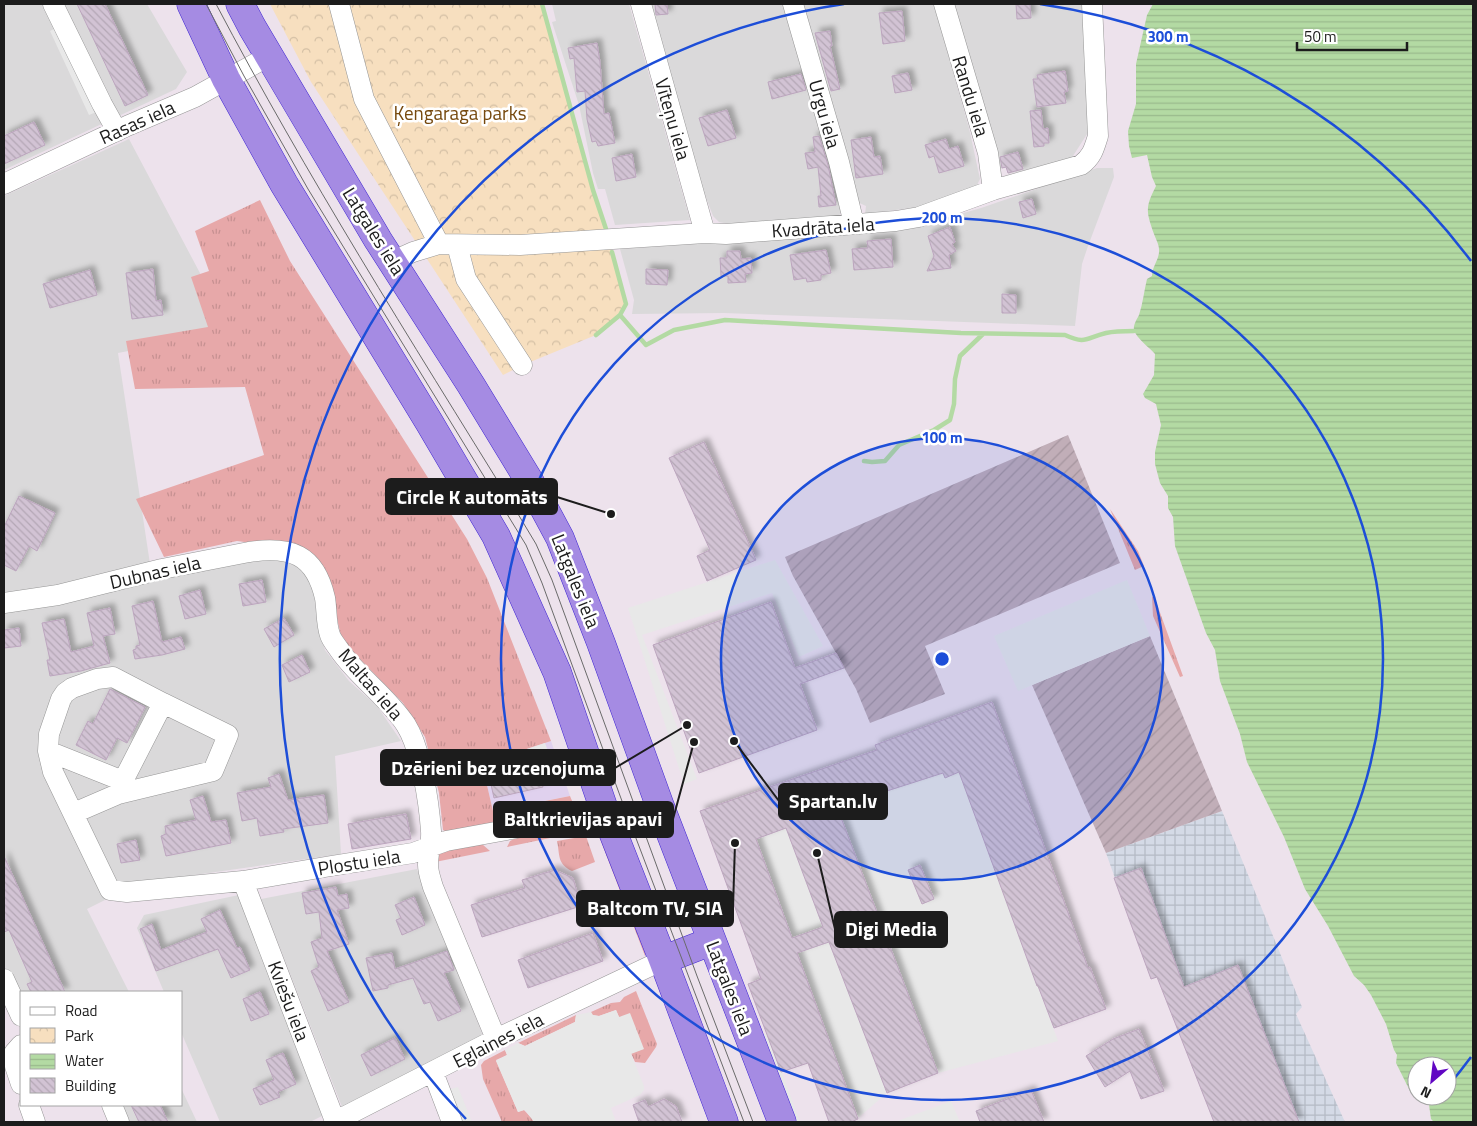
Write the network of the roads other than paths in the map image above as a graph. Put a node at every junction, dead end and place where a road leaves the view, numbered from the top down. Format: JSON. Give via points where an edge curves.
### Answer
{"nodes":[{"id":1,"x":53,"y":4,"type":"edge"},
{"id":2,"x":191,"y":4,"type":"edge"},
{"id":3,"x":240,"y":4,"type":"edge"},
{"id":4,"x":339,"y":4,"type":"edge"},
{"id":5,"x":641,"y":4,"type":"edge"},
{"id":6,"x":793,"y":4,"type":"edge"},
{"id":7,"x":944,"y":4,"type":"edge"},
{"id":8,"x":1092,"y":4,"type":"edge"},
{"id":9,"x":268,"y":56,"type":"junction"},
{"id":10,"x":226,"y":79,"type":"junction"},
{"id":11,"x":117,"y":131,"type":"junction"},
{"id":12,"x":4,"y":184,"type":"edge"},
{"id":13,"x":993,"y":190,"type":"junction"},
{"id":14,"x":854,"y":224,"type":"junction"},
{"id":15,"x":705,"y":233,"type":"junction"},
{"id":16,"x":448,"y":245,"type":"junction"},
{"id":17,"x":393,"y":261,"type":"junction"},
{"id":18,"x":522,"y":364,"type":"dead end"},
{"id":19,"x":306,"y":560,"type":"joint"},
{"id":20,"x":4,"y":604,"type":"edge"},
{"id":21,"x":163,"y":703,"type":"junction"},
{"id":22,"x":48,"y":751,"type":"junction"},
{"id":23,"x":121,"y":787,"type":"junction"},
{"id":24,"x":605,"y":812,"type":"junction"},
{"id":25,"x":74,"y":813,"type":"junction"},
{"id":26,"x":429,"y":847,"type":"junction"},
{"id":27,"x":243,"y":881,"type":"junction"},
{"id":28,"x":712,"y":941,"type":"junction"},
{"id":29,"x":663,"y":960,"type":"junction"},
{"id":30,"x":4,"y":978,"type":"edge"},
{"id":31,"x":20,"y":1014,"type":"edge"},
{"id":32,"x":496,"y":1039,"type":"junction"},
{"id":33,"x":20,"y":1047,"type":"edge"},
{"id":34,"x":433,"y":1072,"type":"junction"},
{"id":35,"x":20,"y":1081,"type":"edge"},
{"id":36,"x":29,"y":1106,"type":"edge"},
{"id":37,"x":112,"y":1106,"type":"edge"},
{"id":38,"x":35,"y":1122,"type":"edge"},
{"id":39,"x":119,"y":1122,"type":"edge"},
{"id":40,"x":335,"y":1122,"type":"edge"},
{"id":41,"x":452,"y":1122,"type":"edge"},
{"id":42,"x":724,"y":1122,"type":"edge"},
{"id":43,"x":782,"y":1122,"type":"edge"}],
"edges":[{"from":1,"to":11,"type":"street"},
{"from":2,"to":10,"type":"highway"},
{"from":3,"to":9,"type":"highway","name":"Latgales iela"},
{"from":4,"to":16,"type":"street","via":[[364,99]]},
{"from":5,"to":15,"type":"street","name":"Vīteņu iela"},
{"from":6,"to":14,"type":"street","name":"Urgu iela"},
{"from":7,"to":13,"type":"street","name":"Randu iela","via":[[988,153]]},
{"from":8,"to":13,"type":"street","name":"Kvadrāta iela","via":[[1098,136],[1094,153],[1081,165]]},
{"from":9,"to":10,"type":"street","name":"Rasas iela"},
{"from":9,"to":17,"type":"highway","name":"Latgales iela"},
{"from":10,"to":11,"type":"street","name":"Rasas iela","via":[[195,97]]},
{"from":10,"to":24,"type":"highway","via":[[284,184],[496,536],[557,672]]},
{"from":11,"to":12,"type":"street","name":"Rasas iela"},
{"from":13,"to":14,"type":"street","name":"Kvadrāta iela","via":[[919,217]]},
{"from":14,"to":15,"type":"street","name":"Kvadrāta iela"},
{"from":15,"to":16,"type":"street","name":"Kvadrāta iela"},
{"from":16,"to":17,"type":"street","name":"Kvadrāta iela","via":[[413,252]]},
{"from":16,"to":18,"type":"street","via":[[466,279]]},
{"from":17,"to":28,"type":"highway","name":"Latgales iela","via":[[526,474],[560,538]]},
{"from":19,"to":20,"type":"street","name":"Dubnas iela","via":[[287,551],[264,550]]},
{"from":19,"to":26,"type":"street","name":"Maltas iela","via":[[318,574],[330,636],[351,666],[398,714],[411,735],[424,787],[431,833]]},
{"from":21,"to":22,"type":"street","via":[[113,677],[72,688],[61,699],[49,734]]},
{"from":21,"to":23,"type":"street"},
{"from":21,"to":23,"type":"street","via":[[228,735],[213,771]]},
{"from":22,"to":23,"type":"street"},
{"from":22,"to":25,"type":"street","via":[[53,772]]},
{"from":23,"to":25,"type":"street"},
{"from":24,"to":26,"type":"street","name":"Plostu iela","via":[[446,841]]},
{"from":24,"to":29,"type":"highway"},
{"from":25,"to":27,"type":"street","name":"Plostu iela","via":[[110,890],[127,892]]},
{"from":26,"to":27,"type":"street","name":"Plostu iela","via":[[413,853]]},
{"from":26,"to":32,"type":"street","name":"Maltas iela","via":[[428,867],[433,887]]},
{"from":27,"to":40,"type":"street","name":"Kviešu iela"},
{"from":28,"to":29,"type":"highway"},
{"from":28,"to":43,"type":"highway","name":"Latgales iela"},
{"from":29,"to":32,"type":"street","name":"Eglaines iela"},
{"from":29,"to":42,"type":"highway"},
{"from":30,"to":31,"type":"street"},
{"from":32,"to":34,"type":"street","name":"Eglaines iela"},
{"from":33,"to":35,"type":"street","via":[[14,1054]]},
{"from":34,"to":40,"type":"street","name":"Eglaines iela"},
{"from":34,"to":41,"type":"street"},
{"from":36,"to":38,"type":"street"},
{"from":37,"to":39,"type":"street"}]}
